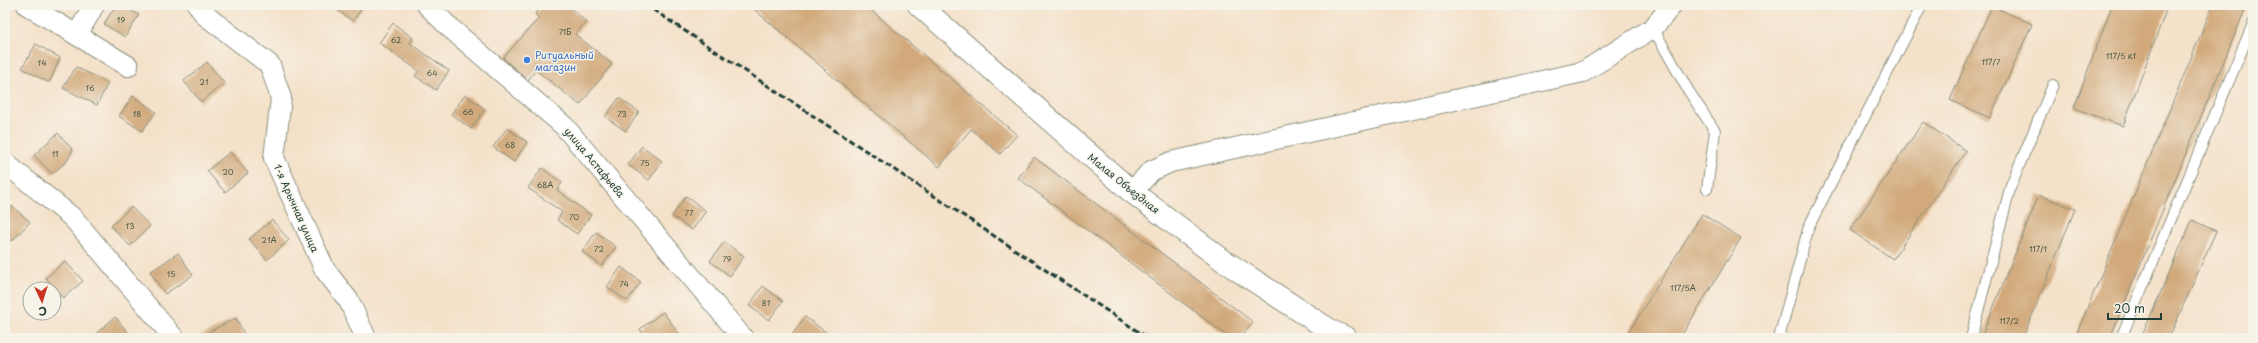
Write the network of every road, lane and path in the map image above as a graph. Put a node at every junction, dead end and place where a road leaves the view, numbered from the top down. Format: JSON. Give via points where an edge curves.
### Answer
{"nodes":[{"id":1,"x":27,"y":5,"type":"edge"},
{"id":2,"x":94,"y":5,"type":"edge"},
{"id":3,"x":198,"y":5,"type":"edge"},
{"id":4,"x":427,"y":5,"type":"edge"},
{"id":5,"x":919,"y":5,"type":"edge"},
{"id":6,"x":1672,"y":5,"type":"edge"},
{"id":7,"x":1922,"y":5,"type":"edge"},
{"id":8,"x":2253,"y":24,"type":"edge"},
{"id":9,"x":1653,"y":28,"type":"junction"},
{"id":10,"x":77,"y":35,"type":"junction"},
{"id":11,"x":128,"y":66,"type":"dead end"},
{"id":12,"x":2053,"y":85,"type":"dead end"},
{"id":13,"x":5,"y":163,"type":"edge"},
{"id":14,"x":1707,"y":189,"type":"dead end"},
{"id":15,"x":1132,"y":192,"type":"junction"},
{"id":16,"x":174,"y":338,"type":"edge"},
{"id":17,"x":366,"y":338,"type":"edge"},
{"id":18,"x":743,"y":338,"type":"edge"},
{"id":19,"x":1346,"y":338,"type":"edge"},
{"id":20,"x":1779,"y":338,"type":"edge"},
{"id":21,"x":1971,"y":338,"type":"edge"},
{"id":22,"x":2121,"y":338,"type":"edge"}],
"edges":[{"from":1,"to":10,"type":"street"},
{"from":2,"to":10,"type":"street"},
{"from":3,"to":17,"type":"street","name":"1-я Арычная улица","via":[[204,15],[270,65],[281,98],[274,158],[325,270],[349,301]]},
{"from":4,"to":18,"type":"street","name":"улица Астафьева","via":[[564,126]]},
{"from":5,"to":15,"type":"main road","name":"Малая Объездная"},
{"from":6,"to":9,"type":"street"},
{"from":7,"to":20,"type":"lane","via":[[1809,226]]},
{"from":8,"to":22,"type":"lane"},
{"from":9,"to":14,"type":"lane","via":[[1715,131]]},
{"from":9,"to":15,"type":"street","via":[[1584,72],[1171,162],[1151,171]]},
{"from":10,"to":11,"type":"street"},
{"from":12,"to":21,"type":"lane","via":[[2011,185]]},
{"from":13,"to":16,"type":"street","via":[[73,218]]},
{"from":15,"to":19,"type":"main road","name":"Малая Объездная","via":[[1224,261],[1331,331]]}]}
